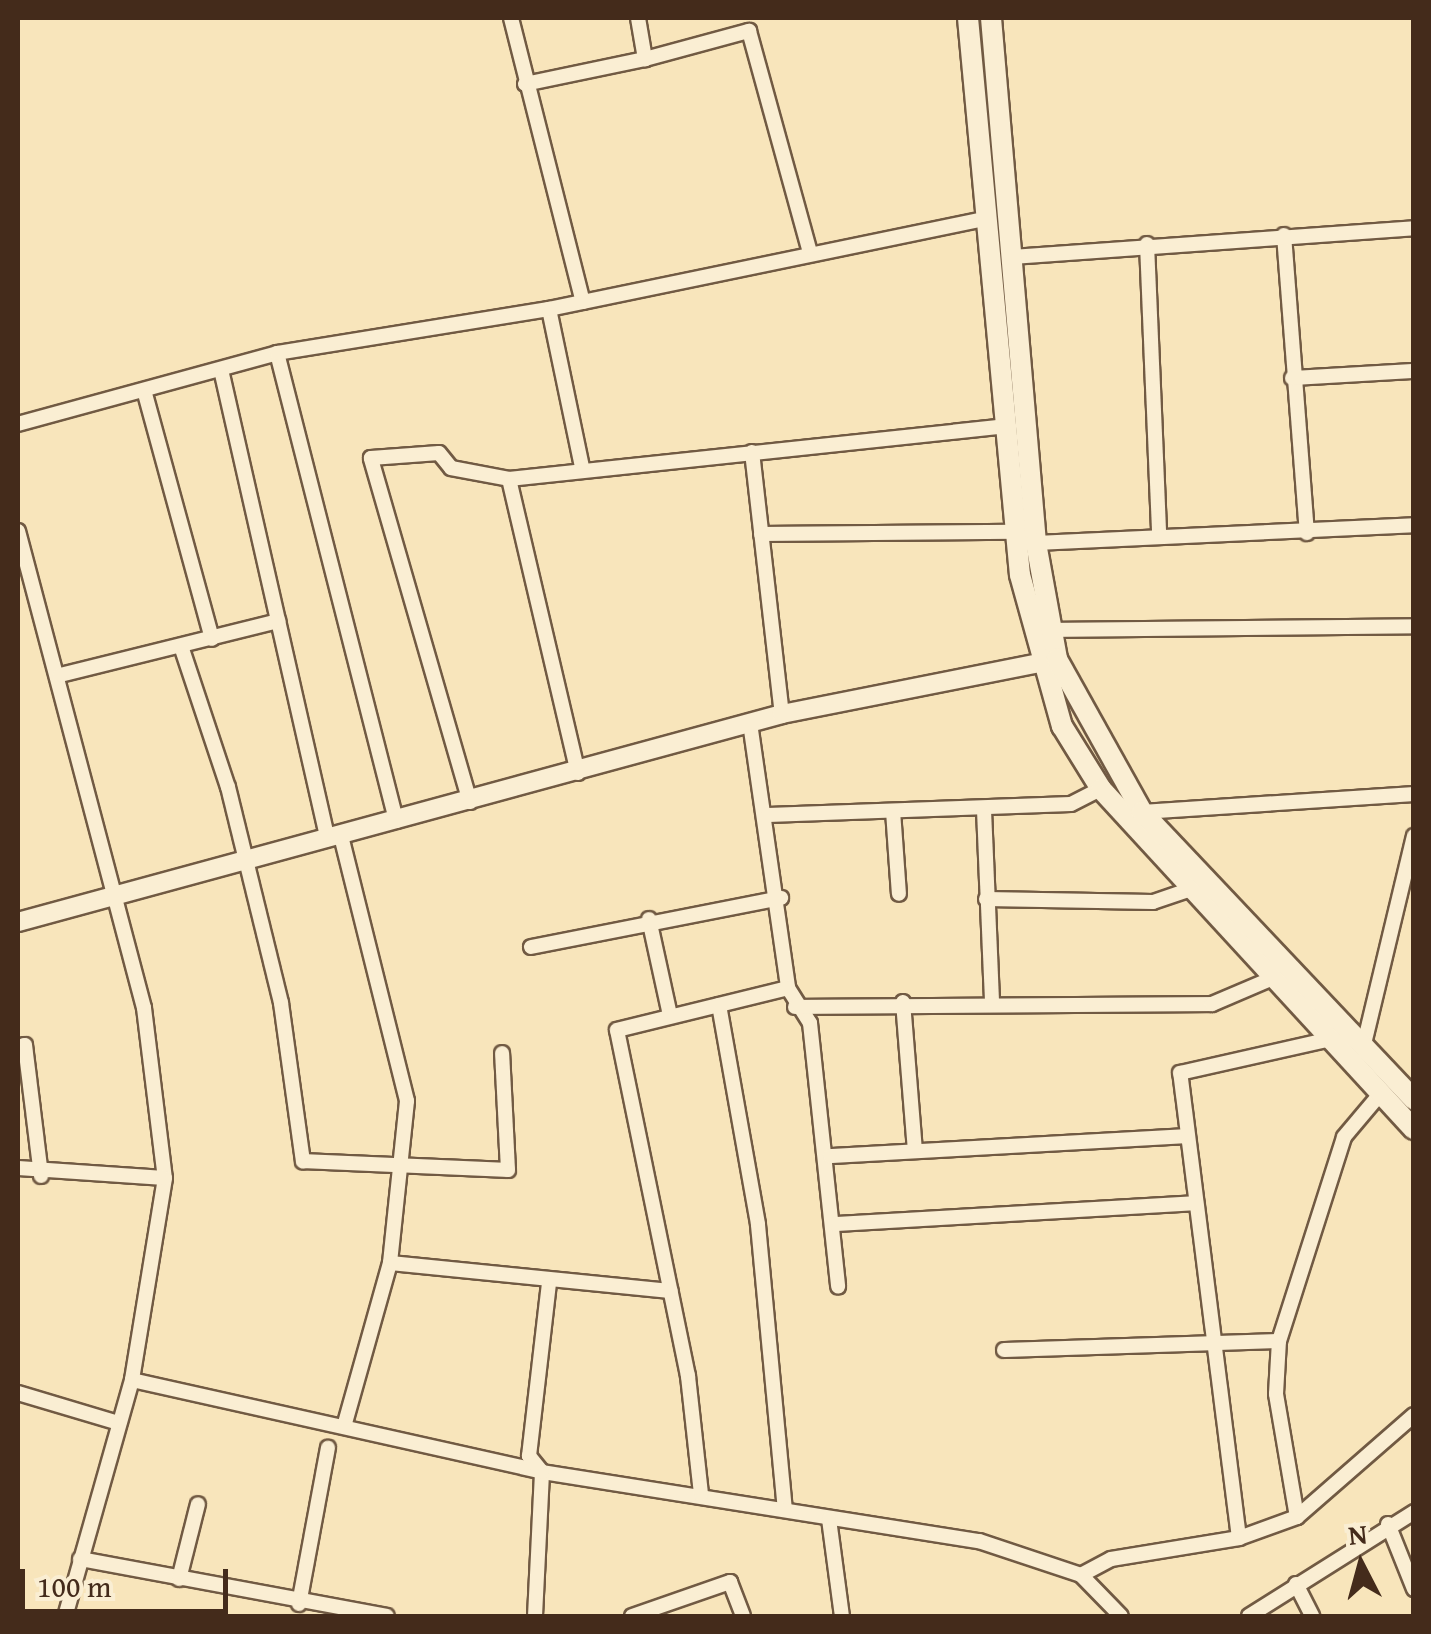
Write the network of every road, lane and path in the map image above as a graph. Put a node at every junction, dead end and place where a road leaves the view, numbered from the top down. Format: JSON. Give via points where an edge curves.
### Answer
{"nodes":[{"id":1,"x":511,"y":18,"type":"edge"},
{"id":2,"x":638,"y":18,"type":"edge"},
{"id":3,"x":968,"y":18,"type":"edge"},
{"id":4,"x":991,"y":18,"type":"edge"},
{"id":5,"x":645,"y":59,"type":"junction"},
{"id":6,"x":525,"y":84,"type":"junction"},
{"id":7,"x":984,"y":219,"type":"junction"},
{"id":8,"x":1414,"y":228,"type":"edge"},
{"id":9,"x":1284,"y":235,"type":"junction"},
{"id":10,"x":1146,"y":244,"type":"junction"},
{"id":11,"x":810,"y":252,"type":"junction"},
{"id":12,"x":1012,"y":257,"type":"junction"},
{"id":13,"x":583,"y":302,"type":"junction"},
{"id":14,"x":549,"y":309,"type":"junction"},
{"id":15,"x":276,"y":353,"type":"junction"},
{"id":16,"x":1414,"y":370,"type":"edge"},
{"id":17,"x":222,"y":374,"type":"junction"},
{"id":18,"x":1292,"y":378,"type":"junction"},
{"id":19,"x":144,"y":390,"type":"junction"},
{"id":20,"x":18,"y":424,"type":"edge"},
{"id":21,"x":1007,"y":426,"type":"junction"},
{"id":22,"x":752,"y":452,"type":"junction"},
{"id":23,"x":582,"y":467,"type":"junction"},
{"id":24,"x":509,"y":479,"type":"junction"},
{"id":25,"x":1414,"y":525,"type":"edge"},
{"id":26,"x":18,"y":532,"type":"edge"},
{"id":27,"x":1015,"y":532,"type":"junction"},
{"id":28,"x":1307,"y":532,"type":"junction"},
{"id":29,"x":761,"y":534,"type":"junction"},
{"id":30,"x":1159,"y":536,"type":"junction"},
{"id":31,"x":1036,"y":542,"type":"junction"},
{"id":32,"x":278,"y":621,"type":"junction"},
{"id":33,"x":1414,"y":626,"type":"edge"},
{"id":34,"x":1051,"y":630,"type":"junction"},
{"id":35,"x":212,"y":638,"type":"junction"},
{"id":36,"x":180,"y":646,"type":"junction"},
{"id":37,"x":1048,"y":661,"type":"junction"},
{"id":38,"x":60,"y":674,"type":"junction"},
{"id":39,"x":782,"y":714,"type":"junction"},
{"id":40,"x":750,"y":723,"type":"junction"},
{"id":41,"x":578,"y":773,"type":"junction"},
{"id":42,"x":1101,"y":789,"type":"junction"},
{"id":43,"x":1414,"y":794,"type":"edge"},
{"id":44,"x":470,"y":802,"type":"junction"},
{"id":45,"x":984,"y":810,"type":"junction"},
{"id":46,"x":893,"y":811,"type":"junction"},
{"id":47,"x":1142,"y":812,"type":"junction"},
{"id":48,"x":768,"y":816,"type":"junction"},
{"id":49,"x":396,"y":821,"type":"junction"},
{"id":50,"x":1414,"y":836,"type":"edge"},
{"id":51,"x":334,"y":837,"type":"junction"},
{"id":52,"x":240,"y":862,"type":"junction"},
{"id":53,"x":1191,"y":889,"type":"junction"},
{"id":54,"x":899,"y":894,"type":"dead end"},
{"id":55,"x":115,"y":897,"type":"junction"},
{"id":56,"x":780,"y":898,"type":"junction"},
{"id":57,"x":986,"y":899,"type":"junction"},
{"id":58,"x":649,"y":919,"type":"junction"},
{"id":59,"x":18,"y":922,"type":"edge"},
{"id":60,"x":531,"y":948,"type":"dead end"},
{"id":61,"x":1273,"y":978,"type":"junction"},
{"id":62,"x":788,"y":988,"type":"junction"},
{"id":63,"x":992,"y":1000,"type":"junction"},
{"id":64,"x":903,"y":1002,"type":"junction"},
{"id":65,"x":720,"y":1005,"type":"junction"},
{"id":66,"x":794,"y":1007,"type":"junction"},
{"id":67,"x":670,"y":1015,"type":"junction"},
{"id":68,"x":1332,"y":1040,"type":"junction"},
{"id":69,"x":1364,"y":1044,"type":"junction"},
{"id":70,"x":18,"y":1047,"type":"edge"},
{"id":71,"x":502,"y":1053,"type":"dead end"},
{"id":72,"x":1381,"y":1092,"type":"junction"},
{"id":73,"x":1414,"y":1100,"type":"edge"},
{"id":74,"x":1414,"y":1130,"type":"edge"},
{"id":75,"x":1185,"y":1136,"type":"junction"},
{"id":76,"x":915,"y":1150,"type":"junction"},
{"id":77,"x":830,"y":1156,"type":"junction"},
{"id":78,"x":403,"y":1166,"type":"junction"},
{"id":79,"x":18,"y":1168,"type":"edge"},
{"id":80,"x":41,"y":1176,"type":"junction"},
{"id":81,"x":165,"y":1178,"type":"junction"},
{"id":82,"x":1195,"y":1204,"type":"junction"},
{"id":83,"x":835,"y":1224,"type":"junction"},
{"id":84,"x":390,"y":1263,"type":"junction"},
{"id":85,"x":550,"y":1283,"type":"junction"},
{"id":86,"x":838,"y":1286,"type":"dead end"},
{"id":87,"x":671,"y":1291,"type":"junction"},
{"id":88,"x":1216,"y":1341,"type":"junction"},
{"id":89,"x":1279,"y":1341,"type":"junction"},
{"id":90,"x":1004,"y":1350,"type":"dead end"},
{"id":91,"x":132,"y":1380,"type":"junction"},
{"id":92,"x":18,"y":1393,"type":"edge"},
{"id":93,"x":1414,"y":1415,"type":"edge"},
{"id":94,"x":115,"y":1422,"type":"junction"},
{"id":95,"x":344,"y":1427,"type":"junction"},
{"id":96,"x":328,"y":1448,"type":"dead end"},
{"id":97,"x":542,"y":1472,"type":"junction"},
{"id":98,"x":701,"y":1494,"type":"junction"},
{"id":99,"x":198,"y":1504,"type":"dead end"},
{"id":100,"x":784,"y":1508,"type":"junction"},
{"id":101,"x":1414,"y":1512,"type":"edge"},
{"id":102,"x":1297,"y":1517,"type":"junction"},
{"id":103,"x":829,"y":1519,"type":"junction"},
{"id":104,"x":1388,"y":1524,"type":"junction"},
{"id":105,"x":1239,"y":1538,"type":"junction"},
{"id":106,"x":80,"y":1559,"type":"junction"},
{"id":107,"x":1080,"y":1576,"type":"junction"},
{"id":108,"x":179,"y":1578,"type":"junction"},
{"id":109,"x":1296,"y":1584,"type":"junction"},
{"id":110,"x":1414,"y":1589,"type":"edge"},
{"id":111,"x":292,"y":1608,"type":"edge"},
{"id":112,"x":65,"y":1616,"type":"edge"},
{"id":113,"x":386,"y":1616,"type":"edge"},
{"id":114,"x":535,"y":1616,"type":"edge"},
{"id":115,"x":632,"y":1616,"type":"edge"},
{"id":116,"x":743,"y":1616,"type":"edge"},
{"id":117,"x":842,"y":1616,"type":"edge"},
{"id":118,"x":1121,"y":1616,"type":"edge"},
{"id":119,"x":1249,"y":1616,"type":"edge"},
{"id":120,"x":1312,"y":1616,"type":"edge"}],
"edges":[{"from":1,"to":6,"type":"street"},
{"from":2,"to":5,"type":"street"},
{"from":3,"to":7,"type":"main road"},
{"from":4,"to":12,"type":"main road"},
{"from":5,"to":6,"type":"street"},
{"from":5,"to":11,"type":"street","via":[[749,31]]},
{"from":6,"to":13,"type":"street"},
{"from":7,"to":11,"type":"street"},
{"from":7,"to":21,"type":"main road"},
{"from":8,"to":9,"type":"street"},
{"from":9,"to":10,"type":"street"},
{"from":9,"to":18,"type":"street"},
{"from":10,"to":12,"type":"street"},
{"from":10,"to":30,"type":"street"},
{"from":11,"to":13,"type":"street"},
{"from":12,"to":31,"type":"main road"},
{"from":13,"to":14,"type":"street"},
{"from":14,"to":15,"type":"street"},
{"from":14,"to":23,"type":"street"},
{"from":15,"to":17,"type":"street"},
{"from":15,"to":49,"type":"street"},
{"from":16,"to":18,"type":"street"},
{"from":17,"to":19,"type":"street"},
{"from":17,"to":32,"type":"street"},
{"from":18,"to":28,"type":"street"},
{"from":19,"to":20,"type":"street"},
{"from":19,"to":35,"type":"street"},
{"from":21,"to":22,"type":"street"},
{"from":21,"to":27,"type":"main road"},
{"from":22,"to":23,"type":"street"},
{"from":22,"to":29,"type":"street"},
{"from":23,"to":24,"type":"street"},
{"from":24,"to":41,"type":"street"},
{"from":24,"to":44,"type":"street","via":[[451,468],[439,453],[370,458]]},
{"from":25,"to":28,"type":"street"},
{"from":26,"to":38,"type":"street"},
{"from":27,"to":29,"type":"street"},
{"from":27,"to":37,"type":"main road"},
{"from":28,"to":30,"type":"street"},
{"from":29,"to":39,"type":"street"},
{"from":30,"to":31,"type":"street"},
{"from":31,"to":34,"type":"main road"},
{"from":32,"to":35,"type":"street"},
{"from":32,"to":51,"type":"street"},
{"from":33,"to":34,"type":"street"},
{"from":34,"to":37,"type":"main road"},
{"from":35,"to":36,"type":"street"},
{"from":36,"to":38,"type":"street"},
{"from":36,"to":52,"type":"street","via":[[228,788]]},
{"from":37,"to":39,"type":"street"},
{"from":37,"to":42,"type":"main road"},
{"from":37,"to":47,"type":"main road"},
{"from":38,"to":55,"type":"street"},
{"from":39,"to":40,"type":"street"},
{"from":40,"to":41,"type":"street"},
{"from":40,"to":48,"type":"street"},
{"from":41,"to":44,"type":"street"},
{"from":42,"to":45,"type":"street","via":[[1071,804]]},
{"from":42,"to":53,"type":"main road"},
{"from":43,"to":47,"type":"street"},
{"from":44,"to":49,"type":"street"},
{"from":45,"to":46,"type":"street"},
{"from":45,"to":57,"type":"street"},
{"from":46,"to":48,"type":"street"},
{"from":46,"to":54,"type":"street"},
{"from":47,"to":69,"type":"main road"},
{"from":48,"to":56,"type":"street"},
{"from":49,"to":51,"type":"street"},
{"from":50,"to":69,"type":"street"},
{"from":51,"to":52,"type":"street"},
{"from":51,"to":78,"type":"street","via":[[396,1038],[407,1101]]},
{"from":52,"to":55,"type":"street"},
{"from":52,"to":78,"type":"street","via":[[281,1003],[303,1162]]},
{"from":53,"to":57,"type":"street","via":[[1152,902]]},
{"from":53,"to":61,"type":"main road"},
{"from":55,"to":59,"type":"street"},
{"from":55,"to":81,"type":"street","via":[[144,1008]]},
{"from":56,"to":58,"type":"street"},
{"from":56,"to":62,"type":"street"},
{"from":57,"to":63,"type":"street"},
{"from":58,"to":60,"type":"street"},
{"from":58,"to":67,"type":"street"},
{"from":61,"to":63,"type":"street","via":[[1243,998],[1212,1004]]},
{"from":61,"to":68,"type":"main road"},
{"from":62,"to":65,"type":"street"},
{"from":62,"to":66,"type":"street"},
{"from":63,"to":64,"type":"street"},
{"from":64,"to":66,"type":"street"},
{"from":64,"to":76,"type":"street"},
{"from":65,"to":67,"type":"street"},
{"from":65,"to":100,"type":"street","via":[[758,1225]]},
{"from":66,"to":77,"type":"street","via":[[810,1023]]},
{"from":67,"to":87,"type":"street","via":[[616,1030]]},
{"from":68,"to":72,"type":"main road"},
{"from":68,"to":75,"type":"street","via":[[1180,1073]]},
{"from":69,"to":73,"type":"main road"},
{"from":70,"to":80,"type":"street","via":[[25,1045]]},
{"from":71,"to":78,"type":"street","via":[[508,1170]]},
{"from":72,"to":74,"type":"main road"},
{"from":72,"to":89,"type":"street","via":[[1344,1138]]},
{"from":75,"to":76,"type":"street"},
{"from":75,"to":82,"type":"street"},
{"from":76,"to":77,"type":"street"},
{"from":77,"to":83,"type":"street"},
{"from":78,"to":84,"type":"street"},
{"from":79,"to":80,"type":"street"},
{"from":80,"to":81,"type":"street"},
{"from":81,"to":91,"type":"street"},
{"from":82,"to":83,"type":"street"},
{"from":82,"to":88,"type":"street"},
{"from":83,"to":86,"type":"street"},
{"from":84,"to":85,"type":"street"},
{"from":84,"to":95,"type":"street"},
{"from":85,"to":87,"type":"street"},
{"from":85,"to":97,"type":"street","via":[[530,1456]]},
{"from":87,"to":98,"type":"street"},
{"from":88,"to":89,"type":"street"},
{"from":88,"to":90,"type":"street"},
{"from":88,"to":105,"type":"street"},
{"from":89,"to":102,"type":"street","via":[[1276,1394]]},
{"from":91,"to":94,"type":"street"},
{"from":91,"to":95,"type":"street"},
{"from":92,"to":94,"type":"street"},
{"from":93,"to":102,"type":"street"},
{"from":94,"to":106,"type":"street"},
{"from":95,"to":97,"type":"street"},
{"from":96,"to":111,"type":"street"},
{"from":97,"to":98,"type":"street"},
{"from":97,"to":114,"type":"street"},
{"from":98,"to":100,"type":"street"},
{"from":99,"to":108,"type":"street"},
{"from":100,"to":103,"type":"street"},
{"from":101,"to":104,"type":"street"},
{"from":102,"to":105,"type":"street"},
{"from":103,"to":107,"type":"street","via":[[979,1541]]},
{"from":103,"to":117,"type":"street"},
{"from":104,"to":109,"type":"street"},
{"from":104,"to":110,"type":"street"},
{"from":105,"to":107,"type":"street","via":[[1111,1558]]},
{"from":106,"to":108,"type":"street"},
{"from":106,"to":112,"type":"street"},
{"from":107,"to":118,"type":"street"},
{"from":108,"to":111,"type":"street"},
{"from":109,"to":119,"type":"street"},
{"from":109,"to":120,"type":"street"},
{"from":111,"to":113,"type":"street"},
{"from":115,"to":116,"type":"street","via":[[730,1582]]}]}
